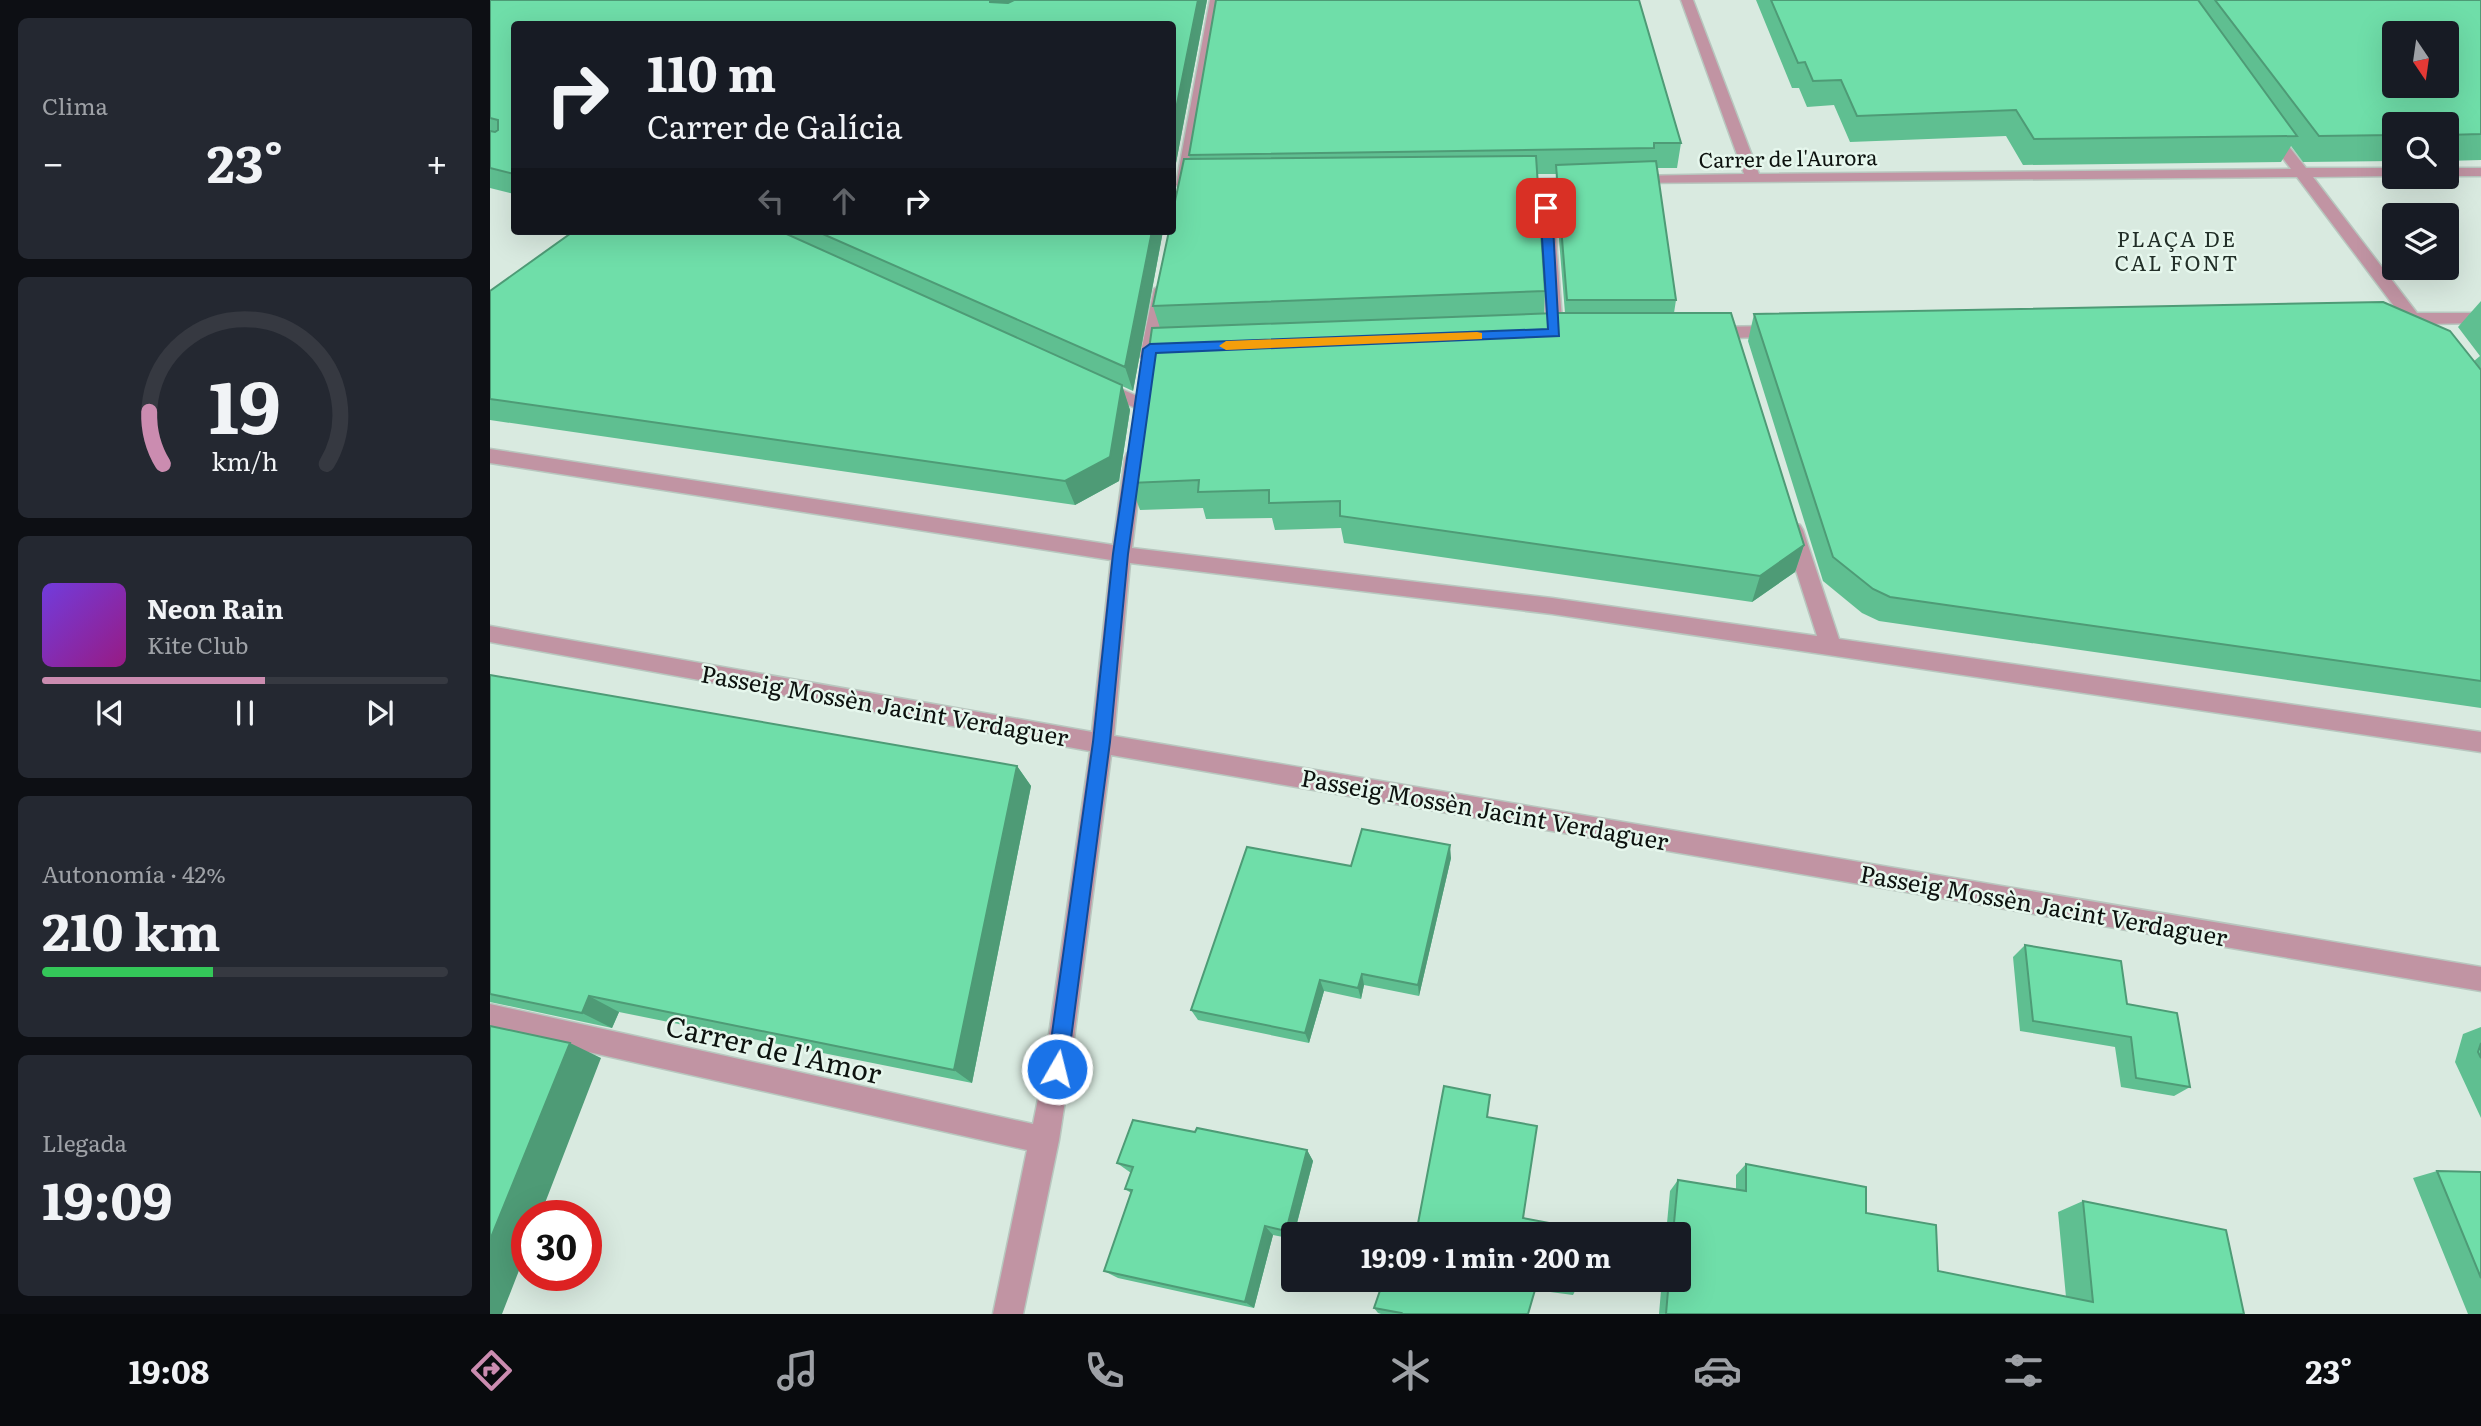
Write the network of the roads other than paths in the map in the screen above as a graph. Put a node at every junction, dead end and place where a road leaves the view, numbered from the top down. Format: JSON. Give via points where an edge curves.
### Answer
{"nodes":[{"id":1,"x":1216,"y":0,"type":"edge"},
{"id":2,"x":1687,"y":0,"type":"edge"},
{"id":3,"x":2261,"y":119,"type":"edge"},
{"id":4,"x":2382,"y":172,"type":"edge"},
{"id":5,"x":2459,"y":172,"type":"edge"},
{"id":6,"x":2481,"y":172,"type":"edge"},
{"id":7,"x":2300,"y":173,"type":"junction"},
{"id":8,"x":1753,"y":178,"type":"junction"},
{"id":9,"x":1623,"y":180,"type":"edge"},
{"id":10,"x":1597,"y":181,"type":"edge"},
{"id":11,"x":1544,"y":183,"type":"junction"},
{"id":12,"x":1489,"y":184,"type":"edge"},
{"id":13,"x":1187,"y":192,"type":"edge"},
{"id":14,"x":1166,"y":268,"type":"edge"},
{"id":15,"x":2481,"y":318,"type":"edge"},
{"id":16,"x":2372,"y":320,"type":"edge"},
{"id":17,"x":2420,"y":328,"type":"junction"},
{"id":18,"x":1789,"y":332,"type":"edge"},
{"id":19,"x":1555,"y":333,"type":"edge"},
{"id":20,"x":1687,"y":333,"type":"edge"},
{"id":21,"x":1080,"y":377,"type":"edge"},
{"id":22,"x":1136,"y":446,"type":"edge"},
{"id":23,"x":490,"y":456,"type":"edge"},
{"id":24,"x":1787,"y":509,"type":"edge"},
{"id":25,"x":1121,"y":554,"type":"junction"},
{"id":26,"x":490,"y":634,"type":"edge"},
{"id":27,"x":1830,"y":645,"type":"junction"},
{"id":28,"x":1102,"y":742,"type":"junction"},
{"id":29,"x":2481,"y":742,"type":"edge"},
{"id":30,"x":2481,"y":979,"type":"edge"},
{"id":31,"x":490,"y":1017,"type":"edge"},
{"id":32,"x":1045,"y":1140,"type":"junction"},
{"id":33,"x":1008,"y":1314,"type":"edge"}],
"edges":[{"from":1,"to":13,"type":"street"},
{"from":2,"to":8,"type":"street"},
{"from":3,"to":7,"type":"street"},
{"from":4,"to":7,"type":"street","name":"Carrer de l'Aurora"},
{"from":5,"to":6,"type":"street"},
{"from":7,"to":8,"type":"street","name":"Carrer de l'Aurora"},
{"from":7,"to":17,"type":"street"},
{"from":8,"to":9,"type":"street","name":"Carrer de l'Aurora"},
{"from":10,"to":11,"type":"street"},
{"from":11,"to":12,"type":"street"},
{"from":11,"to":19,"type":"street"},
{"from":14,"to":21,"type":"street","via":[[1157,348],[1146,377],[1141,411]]},
{"from":15,"to":17,"type":"street"},
{"from":16,"to":17,"type":"street"},
{"from":18,"to":20,"type":"street","via":[[1736,342]]},
{"from":22,"to":25,"type":"street"},
{"from":23,"to":25,"type":"street"},
{"from":24,"to":27,"type":"street"},
{"from":25,"to":27,"type":"street"},
{"from":25,"to":28,"type":"street"},
{"from":26,"to":28,"type":"street","name":"Passeig Mossèn Jacint Verdaguer"},
{"from":27,"to":29,"type":"street"},
{"from":28,"to":30,"type":"street","name":"Passeig Mossèn Jacint Verdaguer"},
{"from":28,"to":32,"type":"street"},
{"from":31,"to":32,"type":"street","name":"Carrer de l'Amor"},
{"from":32,"to":33,"type":"street"}]}
